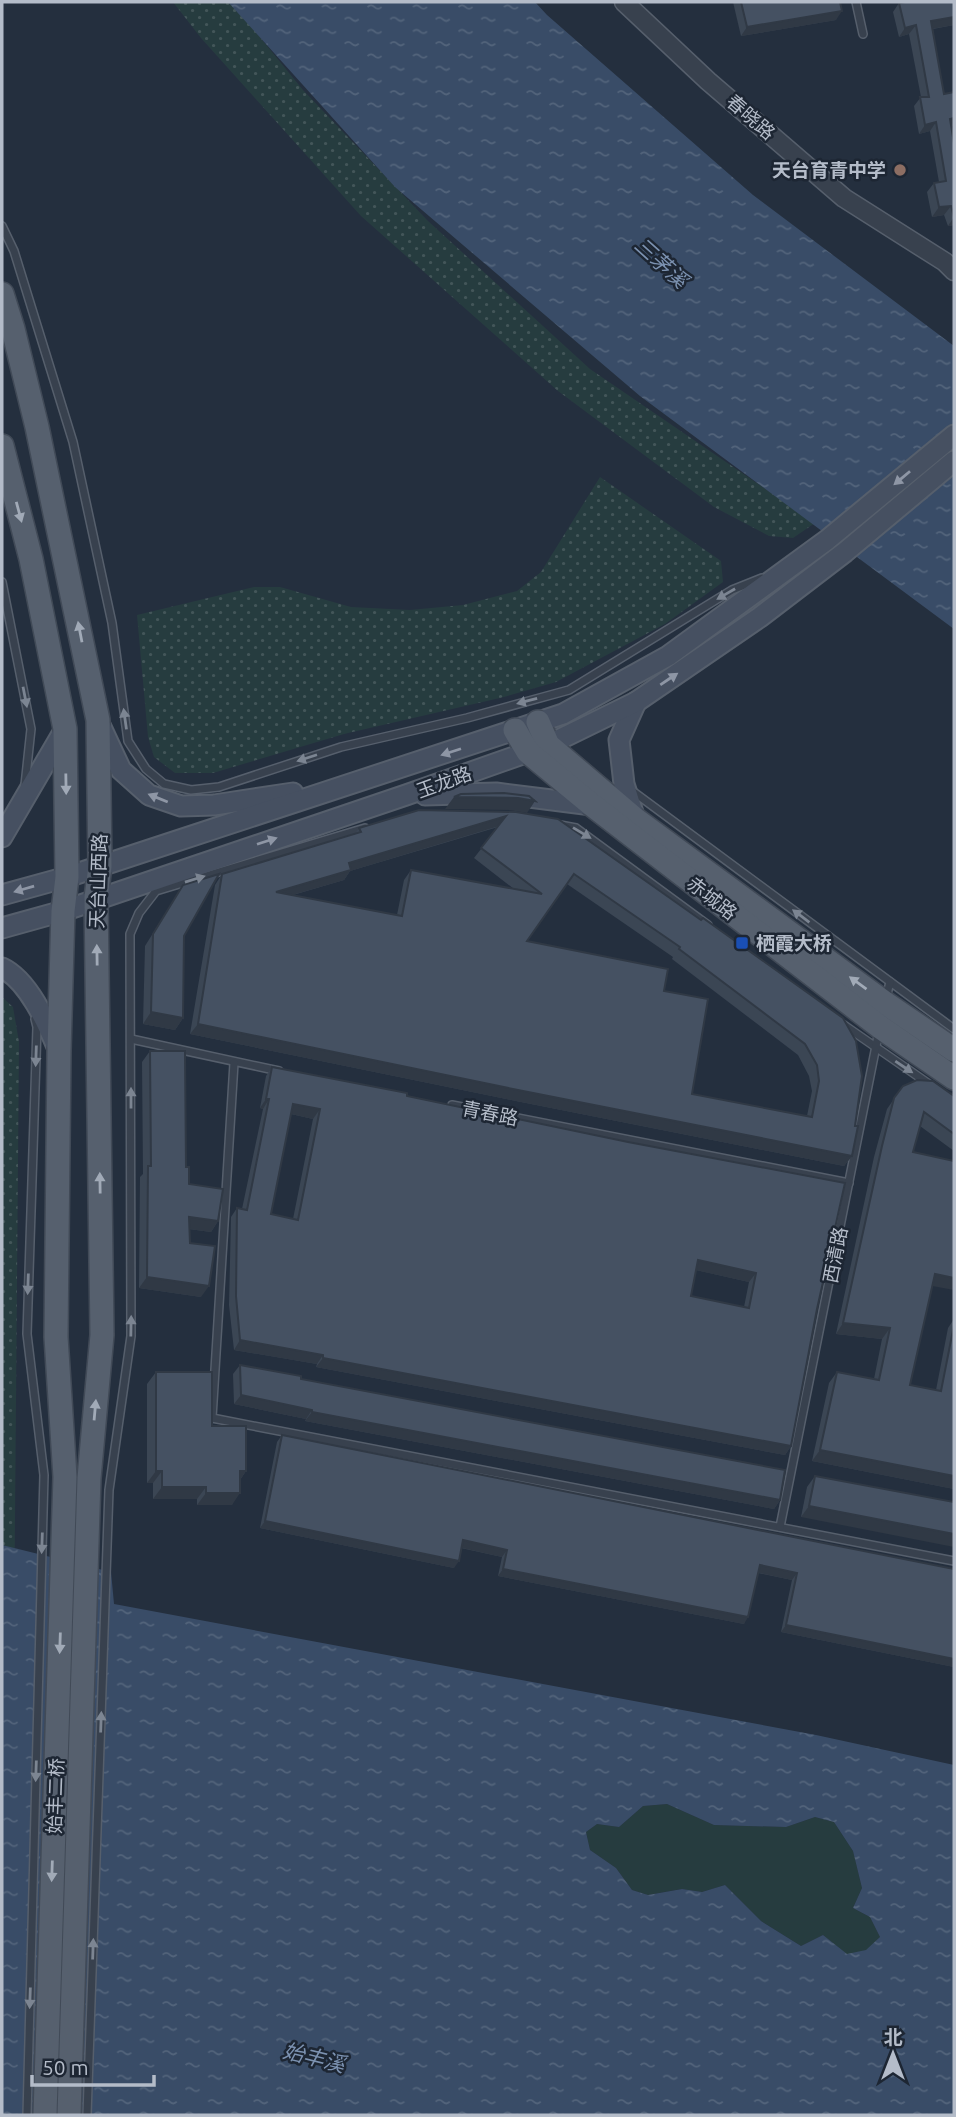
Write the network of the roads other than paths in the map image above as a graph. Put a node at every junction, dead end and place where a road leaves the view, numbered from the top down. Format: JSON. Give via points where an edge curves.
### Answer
{"nodes":[{"id":1,"x":624,"y":2,"type":"edge"},
{"id":2,"x":856,"y":2,"type":"edge"},
{"id":3,"x":863,"y":34,"type":"dead end"},
{"id":4,"x":2,"y":226,"type":"edge"},
{"id":5,"x":954,"y":271,"type":"edge"},
{"id":6,"x":2,"y":294,"type":"edge"},
{"id":7,"x":954,"y":435,"type":"edge"},
{"id":8,"x":2,"y":446,"type":"edge"},
{"id":9,"x":954,"y":461,"type":"edge"},
{"id":10,"x":789,"y":568,"type":"junction"},
{"id":11,"x":2,"y":582,"type":"edge"},
{"id":12,"x":636,"y":702,"type":"junction"},
{"id":13,"x":98,"y":720,"type":"junction"},
{"id":14,"x":538,"y":722,"type":"junction"},
{"id":15,"x":65,"y":729,"type":"junction"},
{"id":16,"x":515,"y":730,"type":"junction"},
{"id":17,"x":538,"y":748,"type":"junction"},
{"id":18,"x":624,"y":784,"type":"junction"},
{"id":19,"x":346,"y":786,"type":"junction"},
{"id":20,"x":406,"y":795,"type":"junction"},
{"id":21,"x":24,"y":800,"type":"junction"},
{"id":22,"x":592,"y":805,"type":"junction"},
{"id":23,"x":635,"y":819,"type":"junction"},
{"id":24,"x":550,"y":823,"type":"edge"},
{"id":25,"x":370,"y":826,"type":"edge"},
{"id":26,"x":2,"y":837,"type":"edge"},
{"id":27,"x":100,"y":866,"type":"junction"},
{"id":28,"x":67,"y":877,"type":"junction"},
{"id":29,"x":2,"y":895,"type":"edge"},
{"id":30,"x":96,"y":898,"type":"junction"},
{"id":31,"x":63,"y":911,"type":"junction"},
{"id":32,"x":2,"y":928,"type":"edge"},
{"id":33,"x":720,"y":934,"type":"edge"},
{"id":34,"x":2,"y":968,"type":"edge"},
{"id":35,"x":26,"y":989,"type":"junction"},
{"id":36,"x":888,"y":992,"type":"junction"},
{"id":37,"x":831,"y":1016,"type":"edge"},
{"id":38,"x":954,"y":1029,"type":"edge"},
{"id":39,"x":131,"y":1038,"type":"junction"},
{"id":40,"x":878,"y":1038,"type":"junction"},
{"id":41,"x":954,"y":1050,"type":"edge"},
{"id":42,"x":59,"y":1051,"type":"junction"},
{"id":43,"x":234,"y":1063,"type":"junction"},
{"id":44,"x":289,"y":1073,"type":"edge"},
{"id":45,"x":954,"y":1078,"type":"edge"},
{"id":46,"x":932,"y":1086,"type":"edge"},
{"id":47,"x":439,"y":1103,"type":"edge"},
{"id":48,"x":849,"y":1183,"type":"junction"},
{"id":49,"x":55,"y":1476,"type":"junction"},
{"id":50,"x":89,"y":1478,"type":"joint"},
{"id":51,"x":780,"y":1527,"type":"junction"},
{"id":52,"x":954,"y":1561,"type":"edge"},
{"id":53,"x":27,"y":2115,"type":"edge"},
{"id":54,"x":45,"y":2115,"type":"edge"},
{"id":55,"x":69,"y":2115,"type":"edge"},
{"id":56,"x":87,"y":2115,"type":"edge"}],
"edges":[{"from":1,"to":5,"type":"street","name":"春晓路","via":[[844,198]]},
{"from":2,"to":3,"type":"lane"},
{"from":10,"to":4,"type":"lane","one_way":true,"via":[[732,590],[569,690],[341,747],[219,787],[191,790],[164,784],[146,769],[128,741],[112,623],[73,442],[14,251]]},
{"from":13,"to":6,"type":"main road","name":"天台山西路","one_way":true,"via":[[43,454]]},
{"from":7,"to":10,"type":"main road","name":"玉龙路","one_way":true},
{"from":8,"to":15,"type":"main road","name":"天台山西路","one_way":true,"via":[[31,559]]},
{"from":12,"to":9,"type":"main road","name":"玉龙路","one_way":true,"via":[[760,617]]},
{"from":10,"to":14,"type":"main road","name":"玉龙路","via":[[668,656],[563,714]]},
{"from":11,"to":21,"type":"lane","one_way":true,"via":[[31,729]]},
{"from":12,"to":17,"type":"main road","name":"玉龙路"},
{"from":12,"to":18,"type":"main road","via":[[618,740]]},
{"from":19,"to":13,"type":"main road","one_way":true,"via":[[181,806],[149,795],[121,770]]},
{"from":13,"to":27,"type":"main road","name":"天台山西路"},
{"from":14,"to":16,"type":"main road","name":"玉龙路"},
{"from":14,"to":17,"type":"main road","name":"赤城路"},
{"from":15,"to":21,"type":"main road"},
{"from":15,"to":28,"type":"main road","name":"天台山西路","one_way":true},
{"from":16,"to":17,"type":"main road","name":"赤城路"},
{"from":16,"to":19,"type":"main road","name":"玉龙路","one_way":true},
{"from":17,"to":20,"type":"main road","name":"玉龙路"},
{"from":17,"to":22,"type":"main road","name":"赤城路"},
{"from":17,"to":23,"type":"main road","name":"赤城路"},
{"from":18,"to":23,"type":"main road"},
{"from":36,"to":18,"type":"lane","one_way":true},
{"from":19,"to":27,"type":"main road","name":"玉龙路"},
{"from":20,"to":22,"type":"main road","via":[[496,793]]},
{"from":30,"to":20,"type":"main road","name":"玉龙路","one_way":true},
{"from":21,"to":26,"type":"main road"},
{"from":22,"to":40,"type":"main road","name":"赤城路"},
{"from":36,"to":23,"type":"main road","name":"赤城路","one_way":true},
{"from":24,"to":33,"type":"lane","one_way":true,"via":[[576,828]]},
{"from":39,"to":25,"type":"lane","one_way":true,"via":[[130,934],[156,891]]},
{"from":27,"to":28,"type":"main road","name":"玉龙路"},
{"from":27,"to":30,"type":"main road","name":"天台山西路"},
{"from":28,"to":29,"type":"main road","name":"玉龙路","one_way":true},
{"from":28,"to":31,"type":"main road","name":"天台山西路"},
{"from":30,"to":31,"type":"main road","name":"玉龙路"},
{"from":50,"to":30,"type":"main road","name":"天台山西路","one_way":true,"via":[[102,1335]]},
{"from":31,"to":32,"type":"main road","name":"玉龙路"},
{"from":31,"to":42,"type":"main road","name":"天台山西路"},
{"from":34,"to":35,"type":"main road"},
{"from":35,"to":42,"type":"main road"},
{"from":35,"to":49,"type":"lane","one_way":true,"via":[[37,1027],[27,1334]]},
{"from":36,"to":38,"type":"lane"},
{"from":36,"to":40,"type":"lane","name":"西清路"},
{"from":36,"to":41,"type":"main road","name":"赤城路"},
{"from":37,"to":40,"type":"lane"},
{"from":39,"to":43,"type":"lane"},
{"from":56,"to":39,"type":"lane","one_way":true,"via":[[110,1490],[131,1336]]},
{"from":40,"to":45,"type":"main road","name":"赤城路"},
{"from":40,"to":46,"type":"lane","one_way":true},
{"from":40,"to":48,"type":"lane","name":"西清路"},
{"from":42,"to":49,"type":"main road","name":"天台山西路"},
{"from":43,"to":44,"type":"lane"},
{"from":43,"to":51,"type":"lane","via":[[212,1418]]},
{"from":47,"to":48,"type":"lane","name":"青春路"},
{"from":48,"to":51,"type":"lane","name":"西清路"},
{"from":49,"to":53,"type":"lane","one_way":true},
{"from":49,"to":54,"type":"main road","name":"始丰二桥","one_way":true},
{"from":50,"to":55,"type":"main road","name":"始丰二桥"},
{"from":51,"to":52,"type":"lane"}]}
